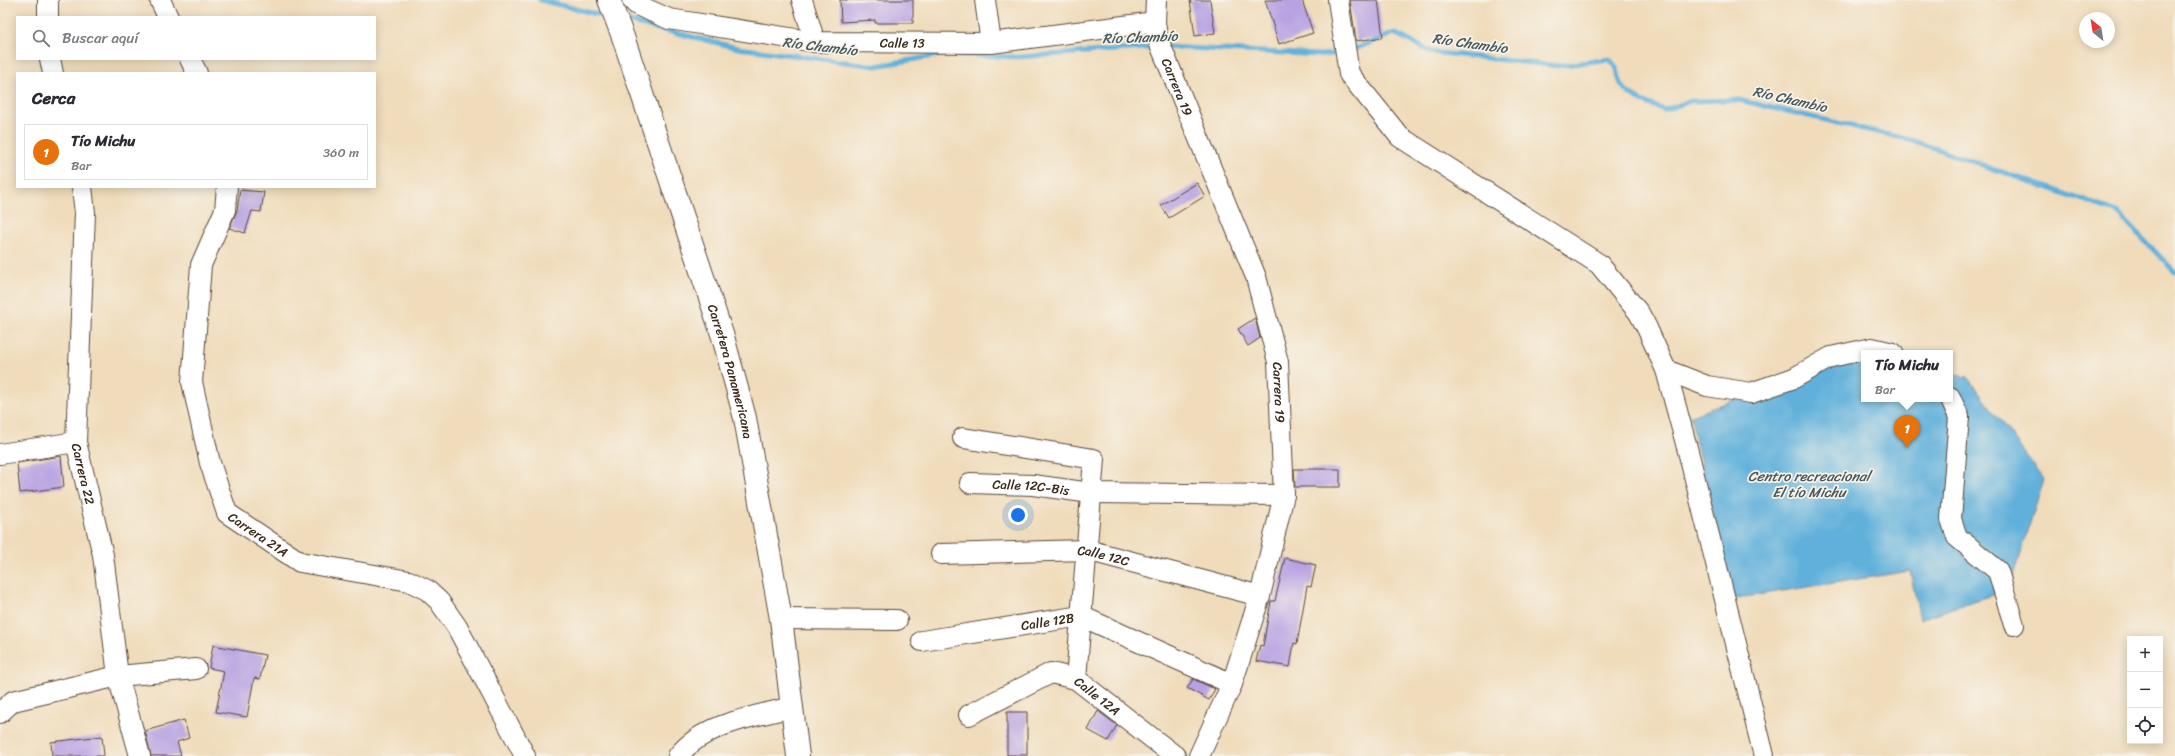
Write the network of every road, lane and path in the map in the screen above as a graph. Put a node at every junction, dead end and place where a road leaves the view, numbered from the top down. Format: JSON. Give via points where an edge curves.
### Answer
{"nodes":[{"id":1,"x":48,"y":0,"type":"edge"},
{"id":2,"x":160,"y":0,"type":"edge"},
{"id":3,"x":632,"y":0,"type":"edge"},
{"id":4,"x":802,"y":0,"type":"edge"},
{"id":5,"x":985,"y":0,"type":"edge"},
{"id":6,"x":1156,"y":0,"type":"edge"},
{"id":7,"x":1338,"y":0,"type":"edge"},
{"id":8,"x":609,"y":1,"type":"edge"},
{"id":9,"x":48,"y":16,"type":"edge"},
{"id":10,"x":168,"y":16,"type":"edge"},
{"id":11,"x":1156,"y":30,"type":"junction"},
{"id":12,"x":815,"y":42,"type":"junction"},
{"id":13,"x":991,"y":43,"type":"junction"},
{"id":14,"x":50,"y":60,"type":"edge"},
{"id":15,"x":190,"y":60,"type":"edge"},
{"id":16,"x":53,"y":72,"type":"edge"},
{"id":17,"x":196,"y":72,"type":"edge"},
{"id":18,"x":82,"y":188,"type":"edge"},
{"id":19,"x":227,"y":188,"type":"edge"},
{"id":20,"x":1861,"y":350,"type":"edge"},
{"id":21,"x":1863,"y":350,"type":"edge"},
{"id":22,"x":1880,"y":350,"type":"edge"},
{"id":23,"x":1666,"y":370,"type":"junction"},
{"id":24,"x":1952,"y":402,"type":"edge"},
{"id":25,"x":963,"y":438,"type":"dead end"},
{"id":26,"x":76,"y":442,"type":"junction"},
{"id":27,"x":0,"y":454,"type":"edge"},
{"id":28,"x":970,"y":483,"type":"dead end"},
{"id":29,"x":1091,"y":492,"type":"junction"},
{"id":30,"x":1284,"y":495,"type":"junction"},
{"id":31,"x":1087,"y":550,"type":"junction"},
{"id":32,"x":941,"y":554,"type":"dead end"},
{"id":33,"x":1260,"y":596,"type":"junction"},
{"id":34,"x":1081,"y":616,"type":"junction"},
{"id":35,"x":781,"y":619,"type":"junction"},
{"id":36,"x":897,"y":620,"type":"dead end"},
{"id":37,"x":2014,"y":625,"type":"dead end"},
{"id":38,"x":922,"y":641,"type":"dead end"},
{"id":39,"x":196,"y":669,"type":"dead end"},
{"id":40,"x":118,"y":676,"type":"junction"},
{"id":41,"x":1076,"y":679,"type":"junction"},
{"id":42,"x":1232,"y":684,"type":"junction"},
{"id":43,"x":792,"y":707,"type":"junction"},
{"id":44,"x":0,"y":713,"type":"edge"},
{"id":45,"x":969,"y":715,"type":"dead end"},
{"id":46,"x":140,"y":756,"type":"edge"},
{"id":47,"x":525,"y":756,"type":"edge"},
{"id":48,"x":678,"y":756,"type":"edge"},
{"id":49,"x":798,"y":756,"type":"edge"},
{"id":50,"x":1175,"y":756,"type":"edge"},
{"id":51,"x":1199,"y":756,"type":"edge"},
{"id":52,"x":1764,"y":756,"type":"edge"}],
"edges":[{"from":1,"to":9,"type":"street"},
{"from":2,"to":10,"type":"street"},
{"from":3,"to":12,"type":"street","name":"Calle 13","via":[[637,5],[669,19]]},
{"from":4,"to":12,"type":"street"},
{"from":5,"to":13,"type":"street"},
{"from":6,"to":11,"type":"street"},
{"from":7,"to":23,"type":"street","via":[[1349,74],[1400,136],[1600,264],[1639,313]]},
{"from":8,"to":35,"type":"highway","name":"Carretera Panamericana","via":[[723,337],[745,418]]},
{"from":11,"to":13,"type":"street","name":"Calle 13"},
{"from":11,"to":30,"type":"street","name":"Carrera 19","via":[[1164,56],[1256,277],[1278,362]]},
{"from":12,"to":13,"type":"street","name":"Calle 13"},
{"from":14,"to":16,"type":"street"},
{"from":15,"to":17,"type":"street"},
{"from":18,"to":26,"type":"street","name":"Carrera 22","via":[[85,213]]},
{"from":19,"to":47,"type":"street","name":"Carrera 21A","via":[[225,210],[201,266],[192,382],[210,463],[227,513],[300,562],[409,581],[427,590],[439,601],[457,628]]},
{"from":20,"to":23,"type":"street","via":[[1831,357],[1794,378],[1751,393],[1707,386]]},
{"from":21,"to":22,"type":"street"},
{"from":23,"to":52,"type":"street"},
{"from":24,"to":37,"type":"street","via":[[1959,417],[1951,519],[1957,537],[1998,571]]},
{"from":25,"to":29,"type":"street","via":[[1094,459]]},
{"from":26,"to":27,"type":"street"},
{"from":26,"to":40,"type":"street","name":"Carrera 22","via":[[103,555]]},
{"from":28,"to":29,"type":"street","name":"Calle 12C-Bis","via":[[1033,485]]},
{"from":29,"to":30,"type":"street","name":"Calle 12C-Bis"},
{"from":29,"to":31,"type":"street"},
{"from":30,"to":33,"type":"street","name":"Carrera 19"},
{"from":31,"to":32,"type":"street","name":"Calle 12C"},
{"from":31,"to":33,"type":"street","name":"Calle 12C"},
{"from":31,"to":34,"type":"street"},
{"from":33,"to":42,"type":"street","name":"Carrera 19"},
{"from":34,"to":38,"type":"street","name":"Calle 12B"},
{"from":34,"to":41,"type":"street"},
{"from":34,"to":42,"type":"street","name":"Calle 12B"},
{"from":35,"to":36,"type":"street"},
{"from":35,"to":43,"type":"highway","name":"Carretera Panamericana"},
{"from":39,"to":40,"type":"street"},
{"from":40,"to":44,"type":"street","via":[[13,702]]},
{"from":40,"to":46,"type":"street","name":"Carrera 22"},
{"from":41,"to":45,"type":"street","name":"Calle 12A","via":[[1051,673]]},
{"from":41,"to":50,"type":"street","name":"Calle 12A"},
{"from":42,"to":51,"type":"street","name":"Carrera 19"},
{"from":43,"to":48,"type":"street","via":[[709,731],[687,745]]},
{"from":43,"to":49,"type":"highway","name":"Carretera Panamericana"}]}
